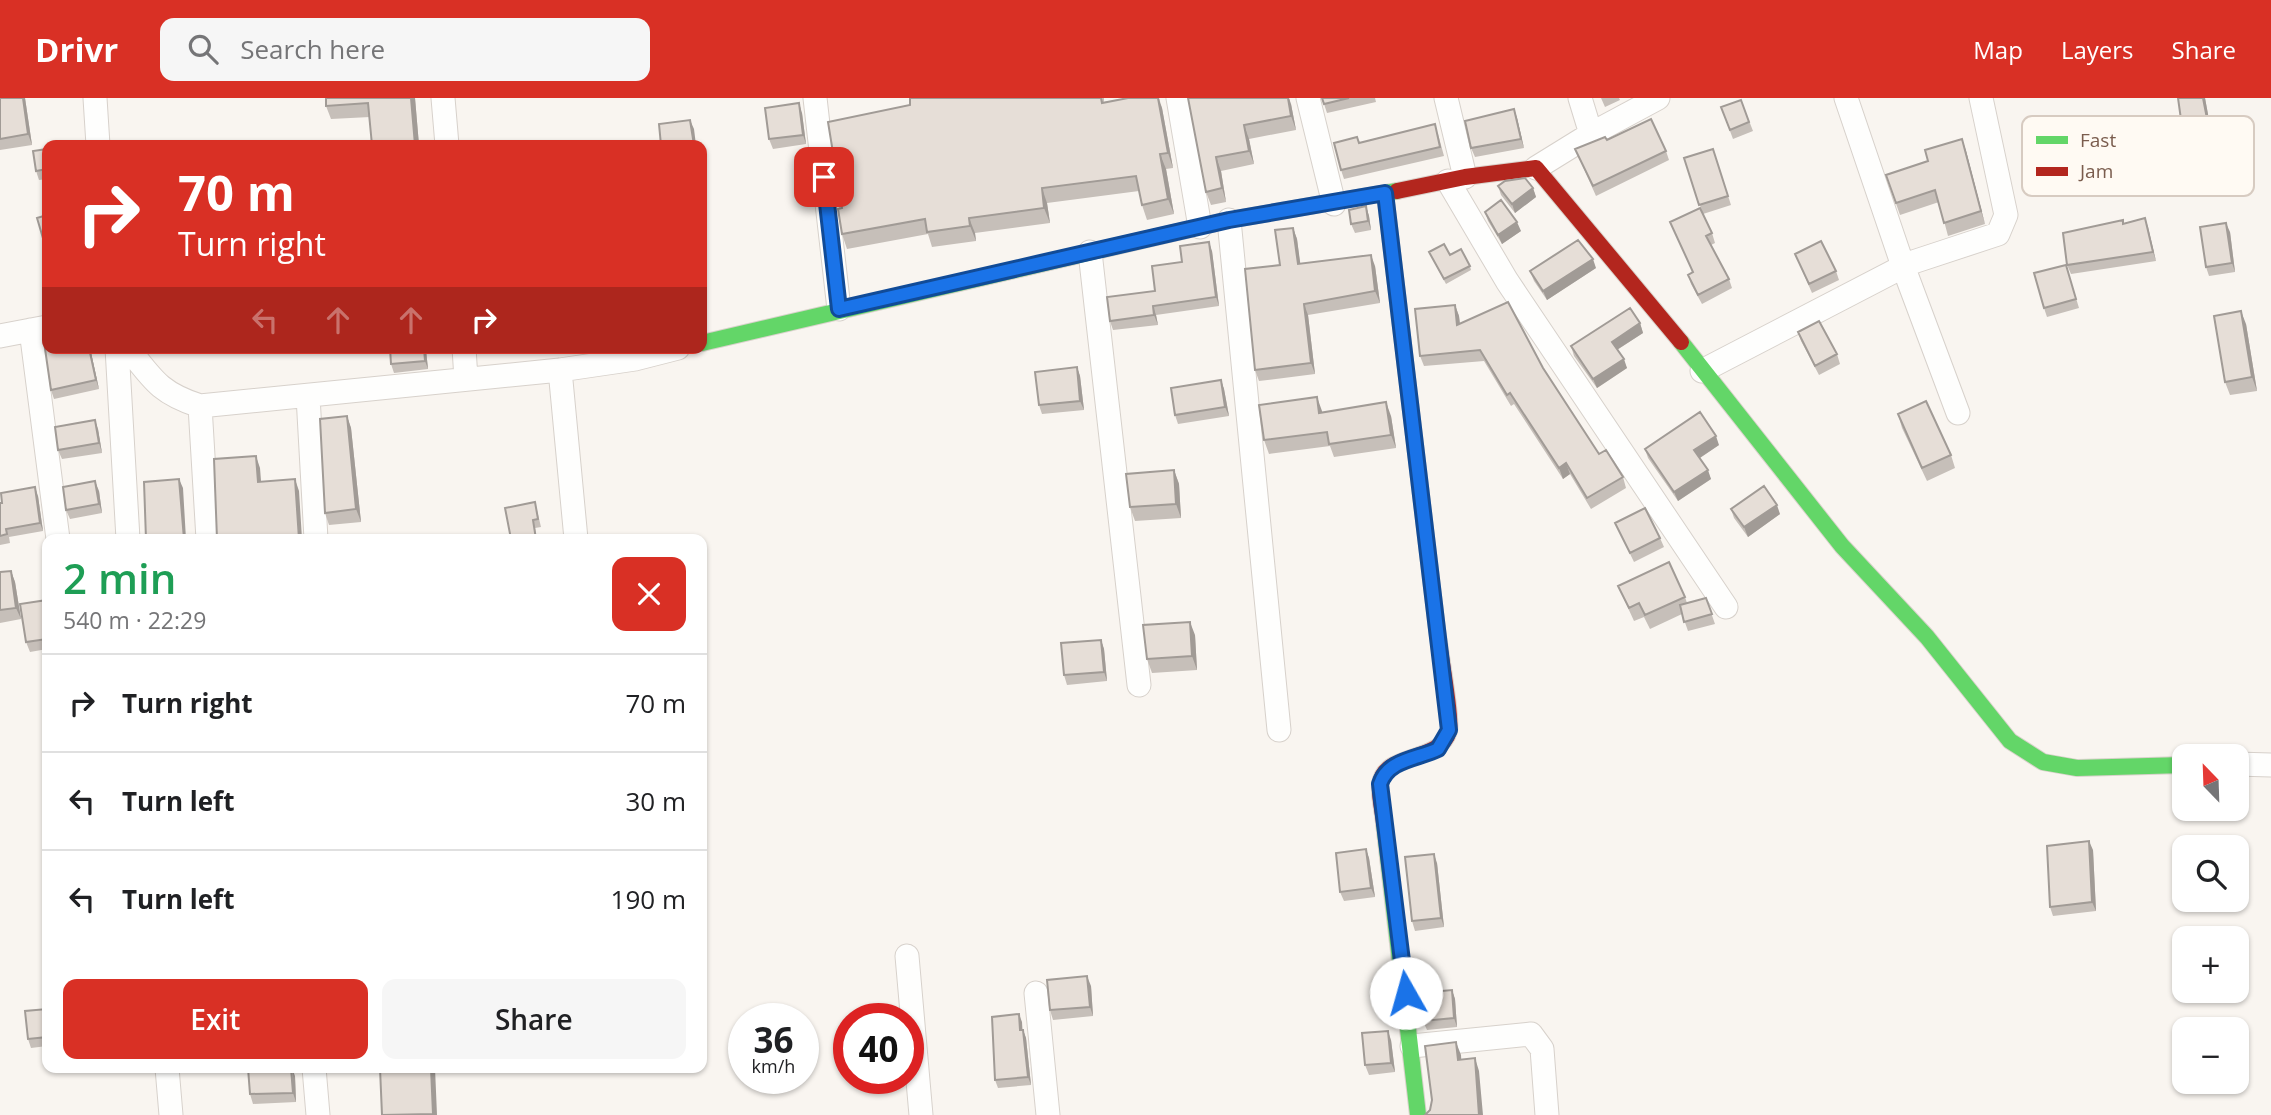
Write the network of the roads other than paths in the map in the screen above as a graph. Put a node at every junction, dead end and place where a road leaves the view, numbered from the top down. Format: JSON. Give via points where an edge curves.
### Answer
{"nodes":[{"id":1,"x":95,"y":98,"type":"edge"},
{"id":2,"x":443,"y":98,"type":"edge"},
{"id":3,"x":815,"y":98,"type":"edge"},
{"id":4,"x":1178,"y":98,"type":"edge"},
{"id":5,"x":1308,"y":98,"type":"edge"},
{"id":6,"x":1446,"y":98,"type":"edge"},
{"id":7,"x":1580,"y":98,"type":"edge"},
{"id":8,"x":1658,"y":98,"type":"edge"},
{"id":9,"x":1846,"y":98,"type":"edge"},
{"id":10,"x":1981,"y":98,"type":"edge"},
{"id":11,"x":1591,"y":134,"type":"junction"},
{"id":12,"x":99,"y":140,"type":"edge"},
{"id":13,"x":447,"y":140,"type":"edge"},
{"id":14,"x":1536,"y":168,"type":"junction"},
{"id":15,"x":1456,"y":179,"type":"junction"},
{"id":16,"x":1385,"y":193,"type":"junction"},
{"id":17,"x":1334,"y":204,"type":"junction"},
{"id":18,"x":1229,"y":220,"type":"junction"},
{"id":19,"x":1200,"y":227,"type":"junction"},
{"id":20,"x":1090,"y":252,"type":"junction"},
{"id":21,"x":1903,"y":266,"type":"junction"},
{"id":22,"x":839,"y":309,"type":"junction"},
{"id":23,"x":39,"y":329,"type":"edge"},
{"id":24,"x":0,"y":336,"type":"edge"},
{"id":25,"x":707,"y":341,"type":"edge"},
{"id":26,"x":117,"y":354,"type":"edge"},
{"id":27,"x":133,"y":354,"type":"edge"},
{"id":28,"x":464,"y":354,"type":"edge"},
{"id":29,"x":635,"y":354,"type":"edge"},
{"id":30,"x":560,"y":370,"type":"junction"},
{"id":31,"x":1702,"y":371,"type":"junction"},
{"id":32,"x":466,"y":379,"type":"junction"},
{"id":33,"x":308,"y":396,"type":"junction"},
{"id":34,"x":200,"y":406,"type":"junction"},
{"id":35,"x":1958,"y":413,"type":"dead end"},
{"id":36,"x":58,"y":534,"type":"edge"},
{"id":37,"x":128,"y":534,"type":"edge"},
{"id":38,"x":208,"y":534,"type":"edge"},
{"id":39,"x":316,"y":534,"type":"edge"},
{"id":40,"x":576,"y":534,"type":"edge"},
{"id":41,"x":1726,"y":607,"type":"dead end"},
{"id":42,"x":1139,"y":685,"type":"dead end"},
{"id":43,"x":1279,"y":730,"type":"dead end"},
{"id":44,"x":2249,"y":764,"type":"edge"},
{"id":45,"x":2172,"y":765,"type":"edge"},
{"id":46,"x":2271,"y":765,"type":"edge"},
{"id":47,"x":907,"y":956,"type":"dead end"},
{"id":48,"x":1036,"y":993,"type":"dead end"},
{"id":49,"x":1412,"y":1046,"type":"junction"},
{"id":50,"x":167,"y":1073,"type":"edge"},
{"id":51,"x":314,"y":1073,"type":"edge"},
{"id":52,"x":171,"y":1115,"type":"edge"},
{"id":53,"x":318,"y":1115,"type":"edge"},
{"id":54,"x":921,"y":1115,"type":"edge"},
{"id":55,"x":1048,"y":1115,"type":"edge"},
{"id":56,"x":1418,"y":1115,"type":"edge"},
{"id":57,"x":1547,"y":1115,"type":"edge"}],
"edges":[{"from":1,"to":12,"type":"street"},
{"from":2,"to":13,"type":"street"},
{"from":3,"to":22,"type":"street"},
{"from":4,"to":19,"type":"street"},
{"from":5,"to":17,"type":"street"},
{"from":6,"to":15,"type":"street"},
{"from":7,"to":11,"type":"street"},
{"from":8,"to":11,"type":"street"},
{"from":9,"to":21,"type":"street"},
{"from":10,"to":21,"type":"street","via":[[2006,215],[2004,225],[1998,234]]},
{"from":11,"to":14,"type":"street"},
{"from":14,"to":15,"type":"street"},
{"from":14,"to":31,"type":"street"},
{"from":15,"to":16,"type":"street"},
{"from":15,"to":41,"type":"street","via":[[1507,281]]},
{"from":16,"to":17,"type":"street"},
{"from":16,"to":49,"type":"street","via":[[1449,730],[1438,749],[1392,766],[1380,784]]},
{"from":17,"to":18,"type":"street"},
{"from":18,"to":19,"type":"street"},
{"from":18,"to":43,"type":"street"},
{"from":19,"to":20,"type":"street"},
{"from":20,"to":22,"type":"street"},
{"from":20,"to":42,"type":"street"},
{"from":21,"to":31,"type":"street"},
{"from":21,"to":35,"type":"street"},
{"from":22,"to":25,"type":"street"},
{"from":23,"to":24,"type":"street"},
{"from":23,"to":36,"type":"street"},
{"from":26,"to":37,"type":"street"},
{"from":27,"to":34,"type":"street","via":[[156,384],[173,397]]},
{"from":28,"to":32,"type":"street"},
{"from":29,"to":30,"type":"street"},
{"from":30,"to":32,"type":"street"},
{"from":30,"to":40,"type":"street"},
{"from":31,"to":45,"type":"street","via":[[1842,546],[1927,637],[2010,741],[2043,762],[2077,768]]},
{"from":32,"to":33,"type":"street"},
{"from":33,"to":34,"type":"street"},
{"from":33,"to":39,"type":"street"},
{"from":34,"to":38,"type":"street"},
{"from":44,"to":46,"type":"street"},
{"from":47,"to":54,"type":"street"},
{"from":48,"to":55,"type":"street"},
{"from":49,"to":56,"type":"street"},
{"from":49,"to":57,"type":"street","via":[[1531,1034],[1542,1049]]},
{"from":50,"to":52,"type":"street"},
{"from":51,"to":53,"type":"street"}]}
